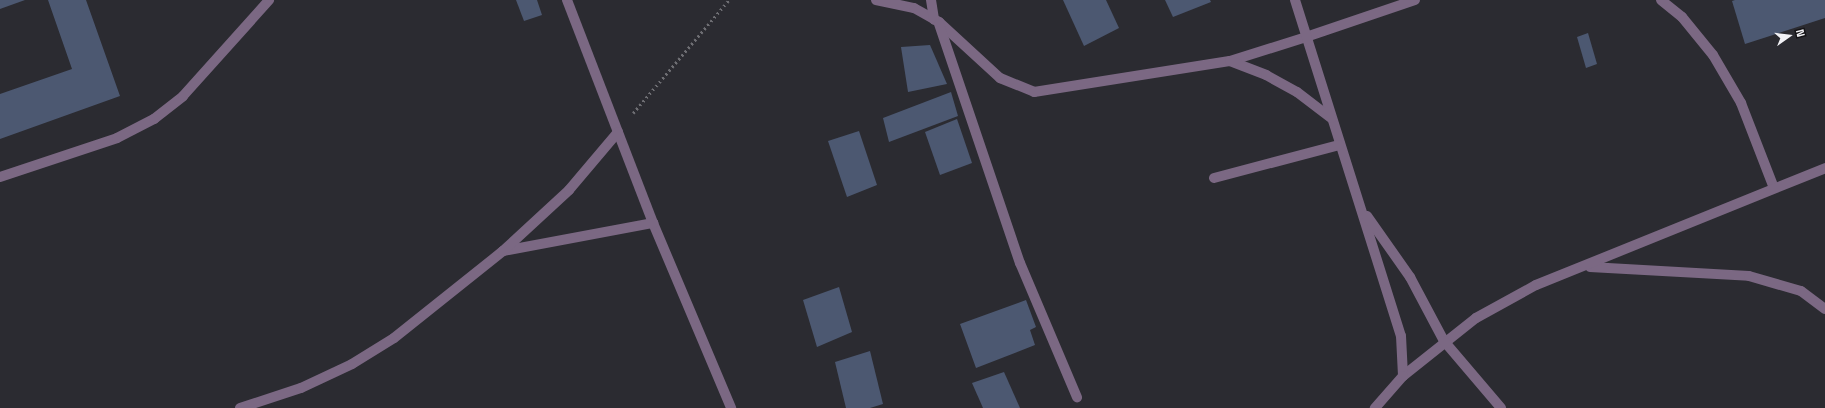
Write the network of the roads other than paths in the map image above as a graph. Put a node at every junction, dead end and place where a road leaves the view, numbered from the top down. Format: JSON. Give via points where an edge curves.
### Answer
{"nodes":[{"id":1,"x":269,"y":0,"type":"edge"},
{"id":2,"x":567,"y":0,"type":"edge"},
{"id":3,"x":876,"y":0,"type":"edge"},
{"id":4,"x":931,"y":0,"type":"edge"},
{"id":5,"x":1295,"y":0,"type":"edge"},
{"id":6,"x":1415,"y":0,"type":"edge"},
{"id":7,"x":1661,"y":0,"type":"edge"},
{"id":8,"x":936,"y":21,"type":"junction"},
{"id":9,"x":1306,"y":37,"type":"junction"},
{"id":10,"x":1230,"y":61,"type":"junction"},
{"id":11,"x":1331,"y":118,"type":"junction"},
{"id":12,"x":618,"y":132,"type":"junction"},
{"id":13,"x":1339,"y":145,"type":"junction"},
{"id":14,"x":1825,"y":168,"type":"edge"},
{"id":15,"x":0,"y":177,"type":"edge"},
{"id":16,"x":1214,"y":178,"type":"dead end"},
{"id":17,"x":1774,"y":188,"type":"junction"},
{"id":18,"x":1362,"y":209,"type":"junction"},
{"id":19,"x":653,"y":222,"type":"junction"},
{"id":20,"x":503,"y":251,"type":"junction"},
{"id":21,"x":1586,"y":267,"type":"junction"},
{"id":22,"x":1825,"y":309,"type":"edge"},
{"id":23,"x":1444,"y":341,"type":"junction"},
{"id":24,"x":1403,"y":376,"type":"junction"},
{"id":25,"x":1077,"y":397,"type":"dead end"},
{"id":26,"x":240,"y":408,"type":"edge"},
{"id":27,"x":731,"y":408,"type":"edge"},
{"id":28,"x":1375,"y":408,"type":"edge"},
{"id":29,"x":1501,"y":408,"type":"edge"}],
"edges":[{"from":1,"to":15,"type":"street","via":[[183,96],[154,119],[118,138]]},
{"from":2,"to":12,"type":"street"},
{"from":3,"to":8,"type":"street","via":[[914,8]]},
{"from":4,"to":8,"type":"street"},
{"from":5,"to":9,"type":"street"},
{"from":6,"to":9,"type":"street"},
{"from":7,"to":17,"type":"street","via":[[1682,17],[1713,55],[1741,102]]},
{"from":8,"to":10,"type":"street","via":[[1000,78],[1034,92]]},
{"from":8,"to":25,"type":"street","via":[[1020,263]]},
{"from":9,"to":10,"type":"street"},
{"from":9,"to":11,"type":"street"},
{"from":10,"to":11,"type":"street","via":[[1266,75],[1297,92]]},
{"from":11,"to":13,"type":"street"},
{"from":12,"to":19,"type":"street"},
{"from":12,"to":20,"type":"street","via":[[569,190]]},
{"from":13,"to":16,"type":"street"},
{"from":13,"to":18,"type":"street"},
{"from":14,"to":17,"type":"street"},
{"from":17,"to":21,"type":"street"},
{"from":18,"to":23,"type":"street","via":[[1410,277]]},
{"from":18,"to":24,"type":"street","via":[[1401,336]]},
{"from":19,"to":20,"type":"street"},
{"from":19,"to":27,"type":"street"},
{"from":20,"to":26,"type":"street","via":[[394,338],[352,364],[301,388]]},
{"from":21,"to":22,"type":"street","via":[[1749,276],[1801,291]]},
{"from":21,"to":23,"type":"street","via":[[1508,300]]},
{"from":23,"to":24,"type":"street"},
{"from":23,"to":29,"type":"street"},
{"from":24,"to":28,"type":"street"}]}
